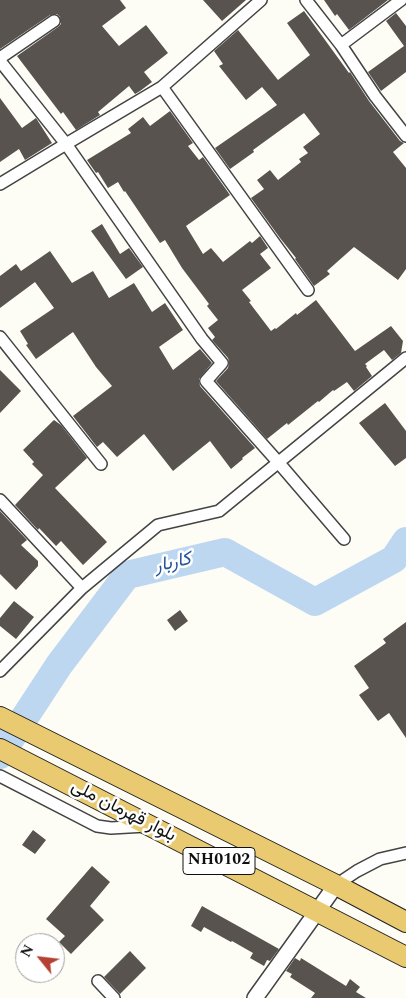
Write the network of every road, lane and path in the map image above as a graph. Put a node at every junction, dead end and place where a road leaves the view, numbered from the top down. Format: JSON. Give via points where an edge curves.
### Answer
{"nodes":[{"id":1,"x":261,"y":0,"type":"edge"},
{"id":2,"x":306,"y":0,"type":"edge"},
{"id":3,"x":401,"y":0,"type":"edge"},
{"id":4,"x":54,"y":21,"type":"dead end"},
{"id":5,"x":341,"y":45,"type":"junction"},
{"id":6,"x":0,"y":60,"type":"edge"},
{"id":7,"x":162,"y":87,"type":"junction"},
{"id":8,"x":406,"y":136,"type":"edge"},
{"id":9,"x":66,"y":144,"type":"junction"},
{"id":10,"x":0,"y":184,"type":"edge"},
{"id":11,"x":308,"y":290,"type":"dead end"},
{"id":12,"x":0,"y":337,"type":"edge"},
{"id":13,"x":406,"y":358,"type":"edge"},
{"id":14,"x":278,"y":462,"type":"junction"},
{"id":15,"x":101,"y":464,"type":"dead end"},
{"id":16,"x":0,"y":500,"type":"edge"},
{"id":17,"x":344,"y":539,"type":"dead end"},
{"id":18,"x":82,"y":588,"type":"junction"},
{"id":19,"x":0,"y":672,"type":"edge"},
{"id":20,"x":0,"y":717,"type":"edge"},
{"id":21,"x":0,"y":749,"type":"edge"},
{"id":22,"x":0,"y":776,"type":"edge"},
{"id":23,"x":150,"y":826,"type":"junction"},
{"id":24,"x":406,"y":852,"type":"edge"},
{"id":25,"x":336,"y":885,"type":"junction"},
{"id":26,"x":318,"y":911,"type":"junction"},
{"id":27,"x":406,"y":922,"type":"edge"},
{"id":28,"x":406,"y":957,"type":"edge"},
{"id":29,"x":98,"y":981,"type":"dead end"},
{"id":30,"x":114,"y":998,"type":"edge"},
{"id":31,"x":255,"y":998,"type":"edge"}],
"edges":[{"from":1,"to":7,"type":"street"},
{"from":2,"to":5,"type":"street"},
{"from":3,"to":5,"type":"street"},
{"from":4,"to":6,"type":"street"},
{"from":5,"to":8,"type":"street"},
{"from":6,"to":9,"type":"street"},
{"from":7,"to":9,"type":"street"},
{"from":7,"to":11,"type":"street"},
{"from":9,"to":10,"type":"street"},
{"from":9,"to":14,"type":"street","via":[[222,363],[206,381]]},
{"from":12,"to":15,"type":"street"},
{"from":13,"to":14,"type":"street"},
{"from":14,"to":17,"type":"street"},
{"from":14,"to":18,"type":"street","via":[[218,511],[158,525]]},
{"from":16,"to":18,"type":"street"},
{"from":18,"to":19,"type":"street"},
{"from":20,"to":25,"type":"highway","name":"بلوار قهرمان ملی","number":"NH0102"},
{"from":21,"to":23,"type":"highway","name":"بلوار قهرمان ملی","number":"NH0102"},
{"from":22,"to":23,"type":"street","via":[[97,826]]},
{"from":23,"to":26,"type":"highway","name":"بلوار قهرمان ملی","number":"NH0102"},
{"from":24,"to":25,"type":"street","via":[[380,859]]},
{"from":25,"to":26,"type":"street"},
{"from":25,"to":27,"type":"highway","name":"بلوار قهرمان ملی","number":"NH0102"},
{"from":26,"to":28,"type":"highway","name":"بلوار قهرمان ملی","number":"NH0102"},
{"from":26,"to":31,"type":"street"},
{"from":29,"to":30,"type":"street"}]}
